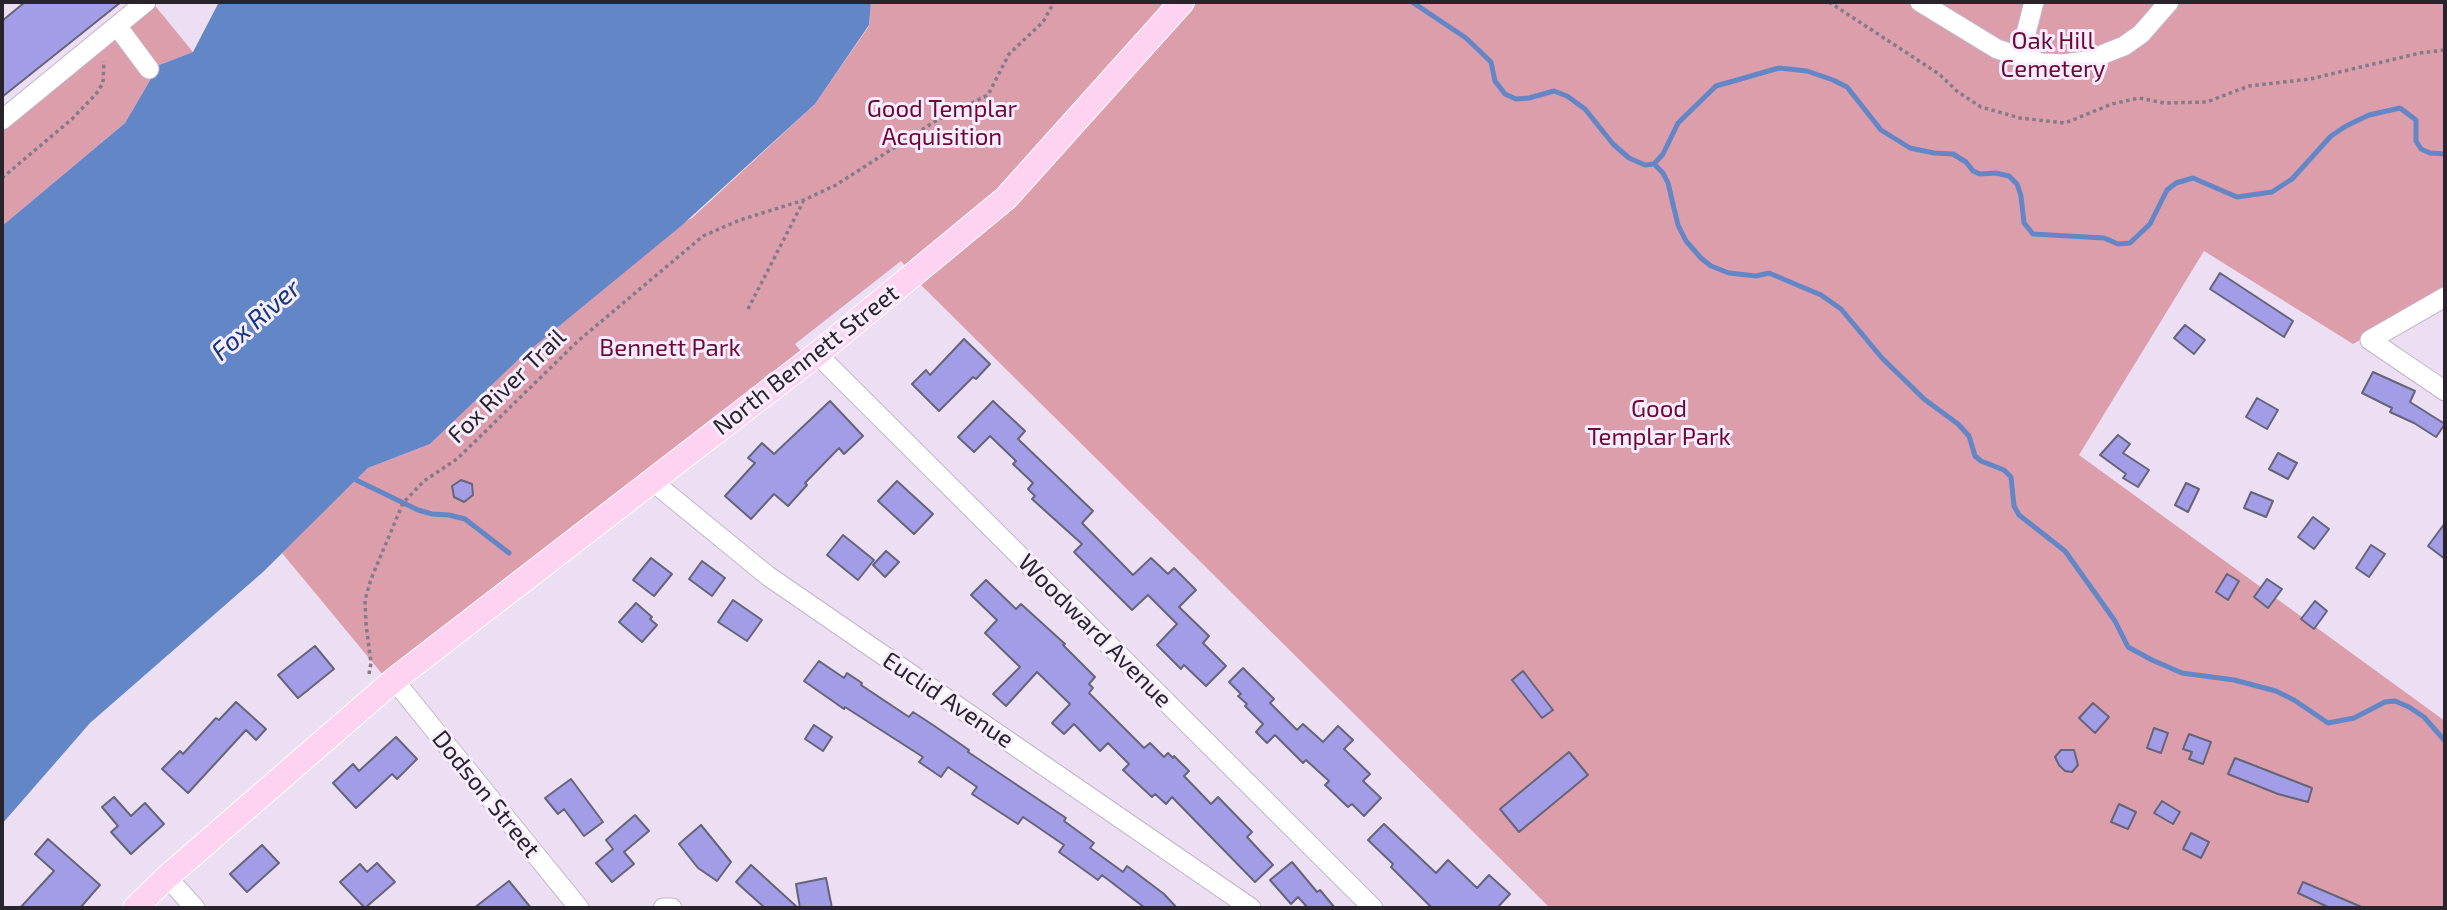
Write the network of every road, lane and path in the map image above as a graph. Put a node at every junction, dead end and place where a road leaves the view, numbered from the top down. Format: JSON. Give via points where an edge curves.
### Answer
{"nodes":[{"id":1,"x":146,"y":2,"type":"edge"},
{"id":2,"x":1054,"y":2,"type":"edge"},
{"id":3,"x":1182,"y":2,"type":"edge"},
{"id":4,"x":1829,"y":2,"type":"edge"},
{"id":5,"x":1920,"y":2,"type":"edge"},
{"id":6,"x":2034,"y":2,"type":"edge"},
{"id":7,"x":2169,"y":2,"type":"edge"},
{"id":8,"x":109,"y":32,"type":"junction"},
{"id":9,"x":2445,"y":50,"type":"edge"},
{"id":10,"x":2020,"y":57,"type":"junction"},
{"id":11,"x":149,"y":69,"type":"dead end"},
{"id":12,"x":2,"y":120,"type":"edge"},
{"id":13,"x":2,"y":178,"type":"edge"},
{"id":14,"x":804,"y":200,"type":"junction"},
{"id":15,"x":2445,"y":297,"type":"edge"},
{"id":16,"x":748,"y":309,"type":"dead end"},
{"id":17,"x":817,"y":354,"type":"junction"},
{"id":18,"x":2445,"y":391,"type":"edge"},
{"id":19,"x":652,"y":481,"type":"junction"},
{"id":20,"x":368,"y":674,"type":"dead end"},
{"id":21,"x":394,"y":680,"type":"junction"},
{"id":22,"x":167,"y":877,"type":"junction"},
{"id":23,"x":135,"y":908,"type":"edge"},
{"id":24,"x":195,"y":908,"type":"edge"},
{"id":25,"x":579,"y":908,"type":"edge"},
{"id":26,"x":663,"y":908,"type":"edge"},
{"id":27,"x":672,"y":908,"type":"edge"},
{"id":28,"x":1251,"y":908,"type":"edge"},
{"id":29,"x":1373,"y":908,"type":"edge"}],
"edges":[{"from":1,"to":8,"type":"street"},
{"from":2,"to":14,"type":"path","name":"Fox River Trail","via":[[1043,22],[1009,54],[988,96],[934,122],[836,185]]},
{"from":3,"to":17,"type":"main road","name":"North Bennett Street","via":[[1006,198]]},
{"from":4,"to":9,"type":"path","via":[[1981,107],[2020,118],[2065,123],[2138,98],[2207,102],[2249,86],[2310,79]]},
{"from":5,"to":10,"type":"street","via":[[1986,43]]},
{"from":6,"to":10,"type":"street"},
{"from":7,"to":10,"type":"street","via":[[2141,34],[2104,54],[2064,64]]},
{"from":8,"to":11,"type":"street"},
{"from":8,"to":12,"type":"street"},
{"from":8,"to":13,"type":"path","via":[[103,83],[96,94]]},
{"from":14,"to":16,"type":"path"},
{"from":14,"to":20,"type":"path","name":"Fox River Trail","via":[[703,236],[578,341],[457,459],[424,481],[403,503],[365,600]]},
{"from":15,"to":18,"type":"street","via":[[2371,340]]},
{"from":17,"to":19,"type":"main road","name":"North Bennett Street"},
{"from":17,"to":29,"type":"street","name":"Woodward Avenue"},
{"from":19,"to":21,"type":"main road","name":"North Bennett Street"},
{"from":19,"to":28,"type":"street","name":"Euclid Avenue","via":[[768,576]]},
{"from":21,"to":22,"type":"main road","name":"North Bennett Street"},
{"from":21,"to":25,"type":"street","name":"Dodson Street"},
{"from":22,"to":23,"type":"main road","name":"North Bennett Street"},
{"from":22,"to":24,"type":"street"},
{"from":26,"to":27,"type":"street"}]}
